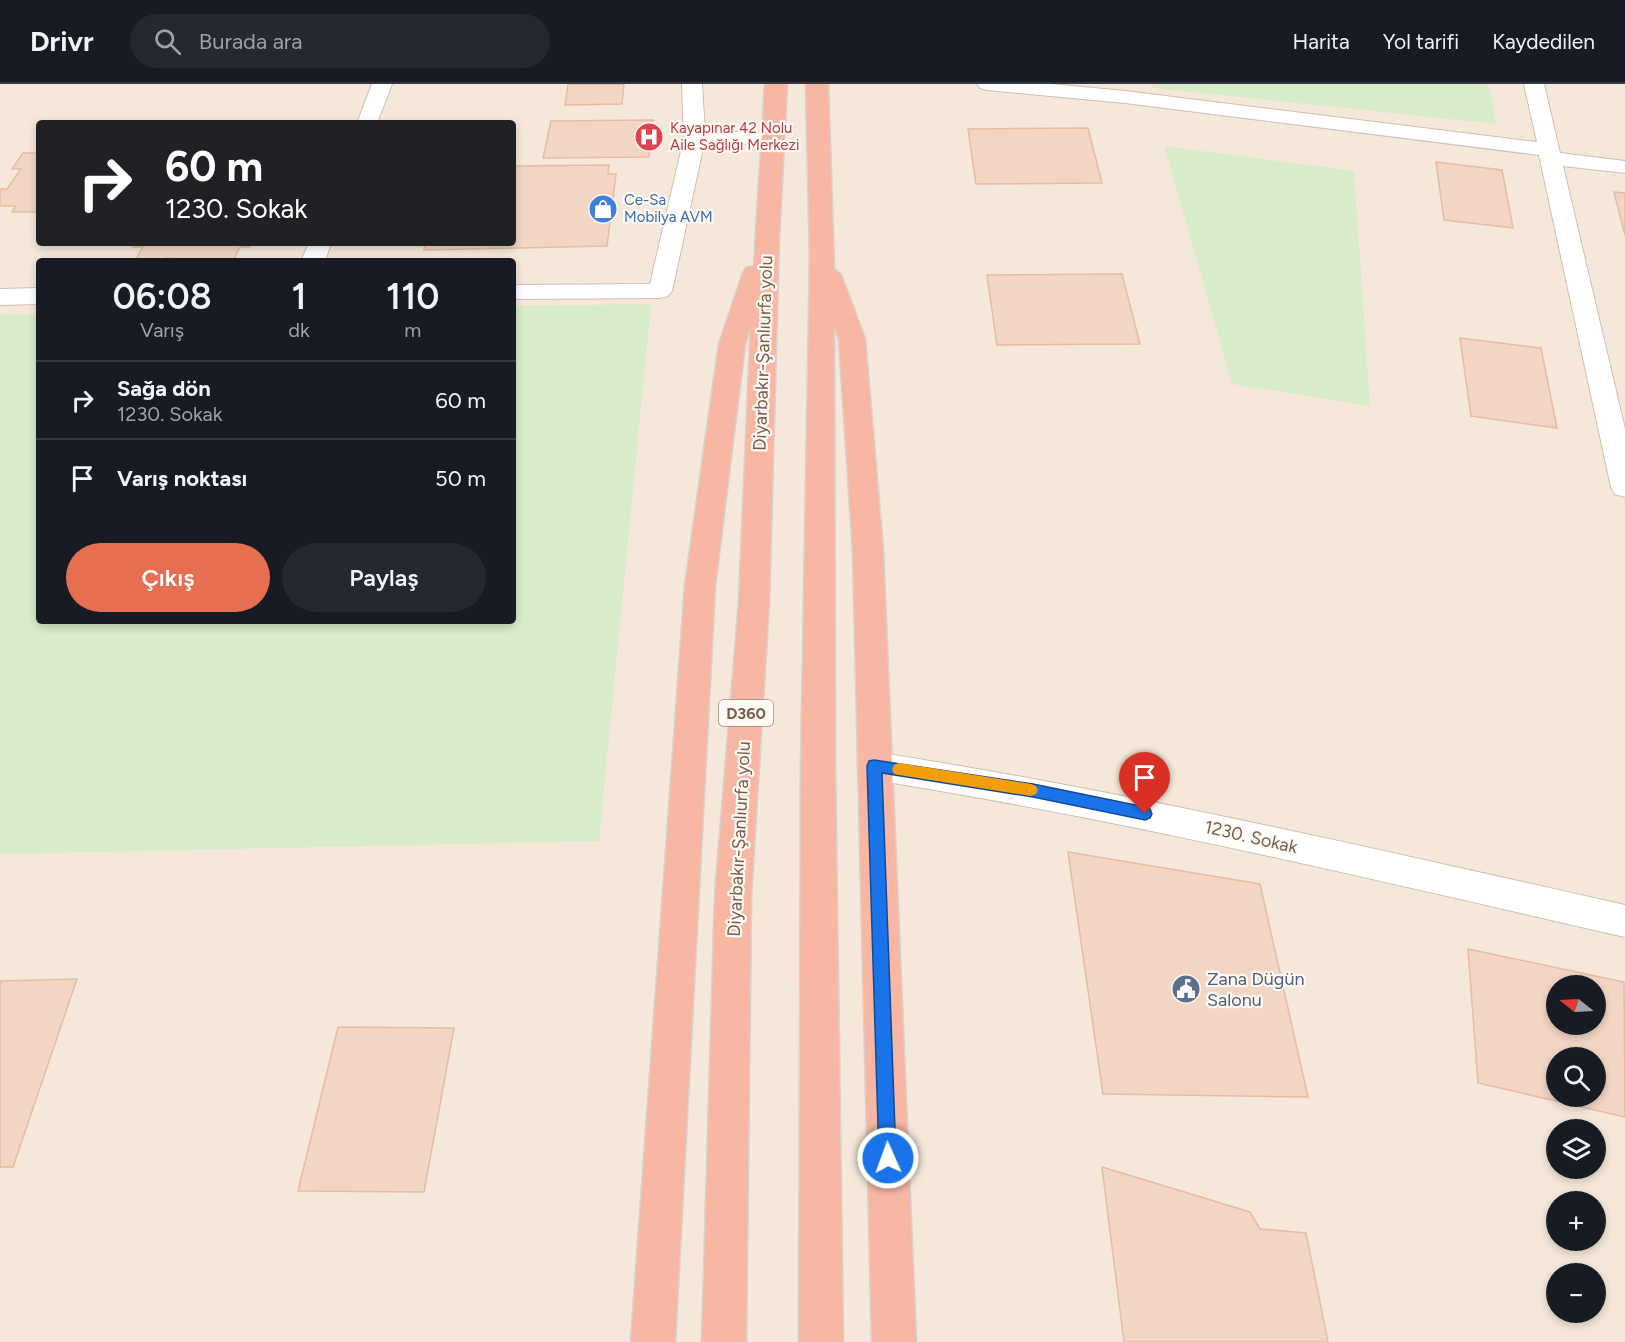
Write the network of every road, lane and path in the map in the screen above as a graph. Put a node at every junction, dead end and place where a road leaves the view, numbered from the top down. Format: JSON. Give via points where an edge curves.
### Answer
{"nodes":[{"id":1,"x":382,"y":84,"type":"edge"},
{"id":2,"x":692,"y":84,"type":"edge"},
{"id":3,"x":776,"y":84,"type":"edge"},
{"id":4,"x":817,"y":84,"type":"edge"},
{"id":5,"x":987,"y":84,"type":"edge"},
{"id":6,"x":1534,"y":84,"type":"edge"},
{"id":7,"x":368,"y":120,"type":"edge"},
{"id":8,"x":695,"y":138,"type":"junction"},
{"id":9,"x":773,"y":138,"type":"junction"},
{"id":10,"x":1549,"y":154,"type":"junction"},
{"id":11,"x":1625,"y":167,"type":"edge"},
{"id":12,"x":767,"y":237,"type":"junction"},
{"id":13,"x":822,"y":257,"type":"junction"},
{"id":14,"x":516,"y":292,"type":"edge"},
{"id":15,"x":36,"y":296,"type":"edge"},
{"id":16,"x":0,"y":297,"type":"edge"},
{"id":17,"x":1625,"y":487,"type":"edge"},
{"id":18,"x":874,"y":766,"type":"junction"},
{"id":19,"x":1625,"y":921,"type":"edge"},
{"id":20,"x":653,"y":1342,"type":"edge"},
{"id":21,"x":724,"y":1342,"type":"edge"},
{"id":22,"x":821,"y":1342,"type":"edge"},
{"id":23,"x":894,"y":1342,"type":"edge"}],
"edges":[{"from":1,"to":7,"type":"street"},
{"from":2,"to":8,"type":"street"},
{"from":3,"to":9,"type":"highway","name":"Diyarbakır-Şanlıurfa yolu","number":"D360"},
{"from":4,"to":13,"type":"highway"},
{"from":5,"to":10,"type":"street","via":[[1125,98]]},
{"from":6,"to":10,"type":"street"},
{"from":8,"to":9,"type":"street"},
{"from":8,"to":14,"type":"street","via":[[660,291]]},
{"from":9,"to":12,"type":"highway","name":"Diyarbakır-Şanlıurfa yolu","number":"D360"},
{"from":10,"to":11,"type":"street"},
{"from":10,"to":17,"type":"street"},
{"from":12,"to":20,"type":"highway","via":[[732,344],[700,586]]},
{"from":12,"to":21,"type":"highway","name":"Diyarbakır-Şanlıurfa yolu","number":"D360","via":[[754,602],[734,896]]},
{"from":13,"to":18,"type":"highway","via":[[852,339],[868,550]]},
{"from":13,"to":22,"type":"highway","via":[[818,746]]},
{"from":15,"to":16,"type":"street"},
{"from":18,"to":19,"type":"street","name":"1230. Sokak","via":[[1033,790]]},
{"from":18,"to":23,"type":"highway"}]}
